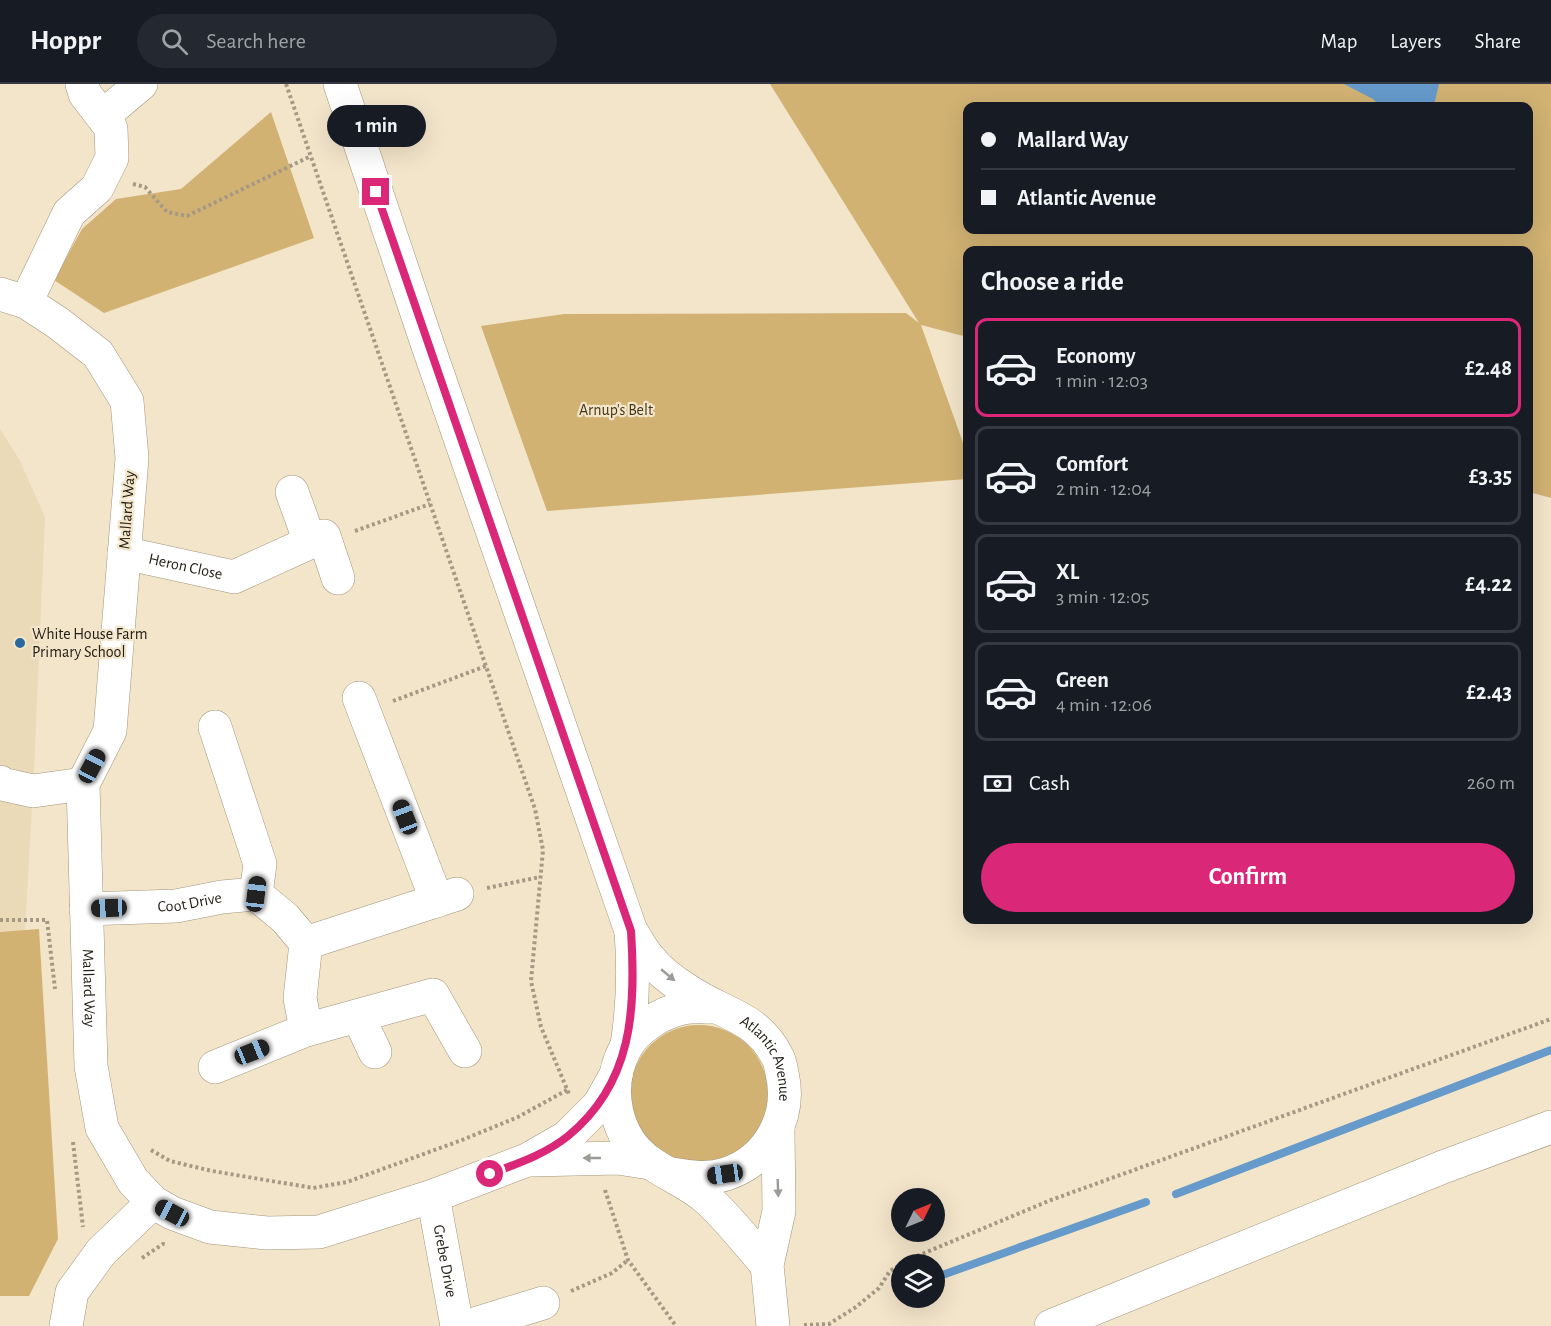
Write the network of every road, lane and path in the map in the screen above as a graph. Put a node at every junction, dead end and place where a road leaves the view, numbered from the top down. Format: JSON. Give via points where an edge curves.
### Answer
{"nodes":[{"id":1,"x":82,"y":84,"type":"edge"},
{"id":2,"x":141,"y":84,"type":"edge"},
{"id":3,"x":286,"y":84,"type":"edge"},
{"id":4,"x":340,"y":84,"type":"edge"},
{"id":5,"x":103,"y":116,"type":"junction"},
{"id":6,"x":311,"y":156,"type":"junction"},
{"id":7,"x":104,"y":175,"type":"junction"},
{"id":8,"x":13,"y":298,"type":"edge"},
{"id":9,"x":292,"y":492,"type":"dead end"},
{"id":10,"x":430,"y":504,"type":"junction"},
{"id":11,"x":318,"y":542,"type":"junction"},
{"id":12,"x":124,"y":554,"type":"junction"},
{"id":13,"x":338,"y":578,"type":"dead end"},
{"id":14,"x":486,"y":666,"type":"junction"},
{"id":15,"x":362,"y":705,"type":"joint"},
{"id":16,"x":215,"y":727,"type":"dead end"},
{"id":17,"x":0,"y":782,"type":"edge"},
{"id":18,"x":83,"y":784,"type":"junction"},
{"id":19,"x":540,"y":877,"type":"junction"},
{"id":20,"x":256,"y":894,"type":"junction"},
{"id":21,"x":447,"y":897,"type":"junction"},
{"id":22,"x":86,"y":909,"type":"junction"},
{"id":23,"x":631,"y":931,"type":"junction"},
{"id":24,"x":306,"y":943,"type":"junction"},
{"id":25,"x":715,"y":1007,"type":"junction"},
{"id":26,"x":358,"y":1016,"type":"junction"},
{"id":27,"x":1551,"y":1019,"type":"edge"},
{"id":28,"x":306,"y":1030,"type":"junction"},
{"id":29,"x":465,"y":1051,"type":"dead end"},
{"id":30,"x":375,"y":1052,"type":"dead end"},
{"id":31,"x":621,"y":1060,"type":"junction"},
{"id":32,"x":215,"y":1067,"type":"dead end"},
{"id":33,"x":567,"y":1090,"type":"junction"},
{"id":34,"x":571,"y":1099,"type":"dead end"},
{"id":35,"x":1551,"y":1127,"type":"edge"},
{"id":36,"x":778,"y":1130,"type":"junction"},
{"id":37,"x":144,"y":1143,"type":"dead end"},
{"id":38,"x":527,"y":1160,"type":"junction"},
{"id":39,"x":661,"y":1168,"type":"junction"},
{"id":40,"x":603,"y":1182,"type":"dead end"},
{"id":41,"x":434,"y":1196,"type":"junction"},
{"id":42,"x":153,"y":1202,"type":"junction"},
{"id":43,"x":628,"y":1260,"type":"junction"},
{"id":44,"x":766,"y":1265,"type":"junction"},
{"id":45,"x":543,"y":1304,"type":"joint"},
{"id":46,"x":798,"y":1325,"type":"edge"},
{"id":47,"x":66,"y":1326,"type":"edge"},
{"id":48,"x":457,"y":1326,"type":"edge"},
{"id":49,"x":468,"y":1326,"type":"edge"},
{"id":50,"x":675,"y":1326,"type":"edge"},
{"id":51,"x":773,"y":1326,"type":"edge"},
{"id":52,"x":1051,"y":1326,"type":"edge"}],
"edges":[{"from":1,"to":5,"type":"street"},
{"from":2,"to":5,"type":"street"},
{"from":3,"to":6,"type":"path"},
{"from":4,"to":23,"type":"street","name":"Atlantic Avenue"},
{"from":5,"to":7,"type":"street","via":[[111,128],[112,158]]},
{"from":6,"to":7,"type":"path","via":[[187,216],[167,212],[145,187]]},
{"from":6,"to":10,"type":"path"},
{"from":7,"to":8,"type":"street","via":[[97,188],[69,213]]},
{"from":8,"to":12,"type":"street","name":"Mallard Way","via":[[58,322],[98,354],[127,401],[132,458]]},
{"from":9,"to":11,"type":"street"},
{"from":10,"to":11,"type":"path"},
{"from":10,"to":14,"type":"path"},
{"from":11,"to":12,"type":"street","name":"Heron Close","via":[[234,577]]},
{"from":11,"to":13,"type":"street"},
{"from":12,"to":18,"type":"street","name":"Mallard Way","via":[[110,731]]},
{"from":14,"to":15,"type":"path"},
{"from":14,"to":19,"type":"path","via":[[535,809],[543,850]]},
{"from":15,"to":21,"type":"street"},
{"from":16,"to":20,"type":"street","via":[[260,864]]},
{"from":17,"to":18,"type":"street","via":[[33,791]]},
{"from":18,"to":22,"type":"street","name":"Mallard Way"},
{"from":19,"to":21,"type":"path"},
{"from":19,"to":33,"type":"path","via":[[531,981],[541,1027]]},
{"from":20,"to":22,"type":"street","name":"Coot Drive","via":[[176,906]]},
{"from":20,"to":24,"type":"street","via":[[285,918]]},
{"from":21,"to":24,"type":"street"},
{"from":22,"to":42,"type":"street","name":"Mallard Way","via":[[91,1066],[102,1128],[133,1180]]},
{"from":23,"to":25,"type":"street","name":"Atlantic Avenue","one_way":true,"via":[[650,959],[686,990]]},
{"from":23,"to":31,"type":"street","name":"Atlantic Avenue","via":[[632,1001]]},
{"from":24,"to":28,"type":"street","via":[[300,998]]},
{"from":25,"to":31,"type":"street","name":"Atlantic Avenue","via":[[685,1007],[661,1015],[634,1035]]},
{"from":25,"to":36,"type":"street","name":"Atlantic Avenue","via":[[741,1017],[763,1034],[778,1057],[785,1087]]},
{"from":26,"to":28,"type":"street"},
{"from":26,"to":29,"type":"street","via":[[433,996]]},
{"from":26,"to":30,"type":"street"},
{"from":27,"to":46,"type":"path","via":[[1052,1200],[890,1271],[879,1288],[829,1324]]},
{"from":28,"to":32,"type":"street"},
{"from":31,"to":38,"type":"street","via":[[599,1105],[567,1137]]},
{"from":31,"to":39,"type":"street","name":"Atlantic Avenue","via":[[613,1091],[619,1123],[633,1147]]},
{"from":33,"to":34,"type":"path"},
{"from":33,"to":37,"type":"path","via":[[518,1117],[462,1140],[347,1182],[313,1188],[170,1161]]},
{"from":35,"to":52,"type":"street"},
{"from":36,"to":39,"type":"street","name":"Atlantic Avenue","via":[[768,1146],[750,1162],[725,1174],[699,1178]]},
{"from":36,"to":44,"type":"street","name":"Atlantic Avenue","one_way":true,"via":[[779,1211]]},
{"from":39,"to":38,"type":"street","one_way":true,"via":[[618,1158]]},
{"from":38,"to":41,"type":"street","name":"Mallard Way"},
{"from":39,"to":44,"type":"street","name":"Atlantic Avenue","via":[[705,1198]]},
{"from":40,"to":43,"type":"path"},
{"from":41,"to":42,"type":"street","name":"Mallard Way","via":[[319,1232],[267,1233],[210,1227]]},
{"from":41,"to":48,"type":"street","name":"Grebe Drive"},
{"from":42,"to":47,"type":"street","via":[[101,1251],[72,1292]]},
{"from":43,"to":45,"type":"path","via":[[612,1273]]},
{"from":43,"to":50,"type":"path"},
{"from":44,"to":51,"type":"street","name":"Atlantic Avenue"},
{"from":45,"to":49,"type":"street"}]}
